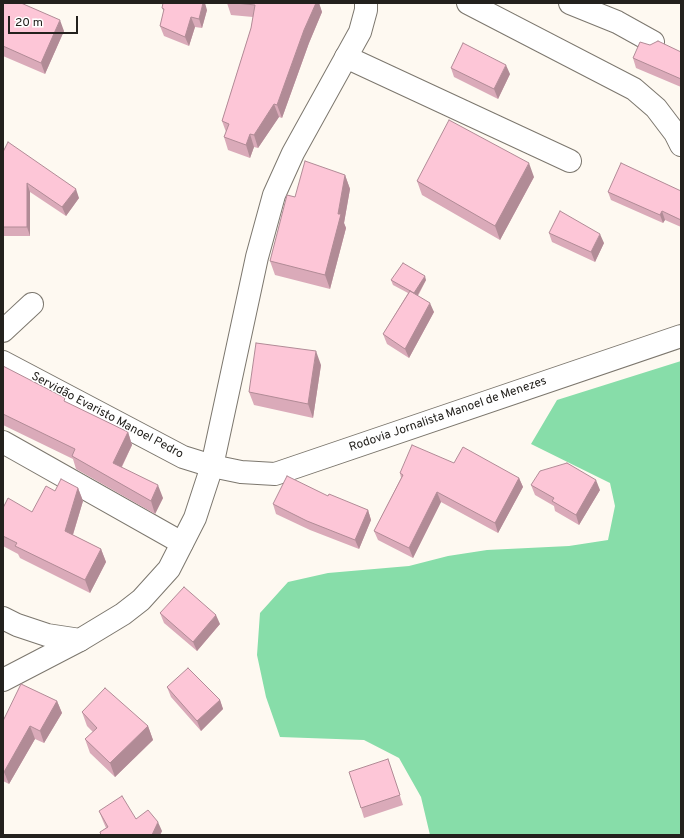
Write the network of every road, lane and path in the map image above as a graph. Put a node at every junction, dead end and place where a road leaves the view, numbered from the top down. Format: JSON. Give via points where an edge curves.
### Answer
{"nodes":[{"id":1,"x":366,"y":3,"type":"edge"},
{"id":2,"x":468,"y":3,"type":"edge"},
{"id":3,"x":570,"y":3,"type":"edge"},
{"id":4,"x":653,"y":42,"type":"edge"},
{"id":5,"x":346,"y":57,"type":"junction"},
{"id":6,"x":681,"y":145,"type":"edge"},
{"id":7,"x":570,"y":161,"type":"dead end"},
{"id":8,"x":32,"y":304,"type":"dead end"},
{"id":9,"x":3,"y":331,"type":"edge"},
{"id":10,"x":681,"y":336,"type":"edge"},
{"id":11,"x":3,"y":362,"type":"edge"},
{"id":12,"x":3,"y":442,"type":"edge"},
{"id":13,"x":212,"y":466,"type":"junction"},
{"id":14,"x":182,"y":543,"type":"junction"},
{"id":15,"x":3,"y":618,"type":"edge"},
{"id":16,"x":80,"y":640,"type":"junction"},
{"id":17,"x":3,"y":680,"type":"edge"}],
"edges":[{"from":1,"to":5,"type":"main road","via":[[360,32]]},
{"from":2,"to":6,"type":"main road","via":[[634,89],[656,108]]},
{"from":3,"to":4,"type":"main road","via":[[617,22]]},
{"from":5,"to":7,"type":"main road"},
{"from":5,"to":13,"type":"main road","via":[[293,153],[274,195],[257,257]]},
{"from":8,"to":9,"type":"main road"},
{"from":10,"to":13,"type":"main road","name":"Rodovia Jornalista Manoel de Menezes","via":[[275,474],[241,472]]},
{"from":11,"to":13,"type":"main road","name":"Servidão Evaristo Manoel Pedro","via":[[182,457]]},
{"from":12,"to":14,"type":"main road"},
{"from":13,"to":14,"type":"main road","via":[[195,518]]},
{"from":14,"to":16,"type":"main road","via":[[169,569],[142,600]]},
{"from":15,"to":16,"type":"main road","via":[[47,635]]},
{"from":16,"to":17,"type":"main road"}]}
